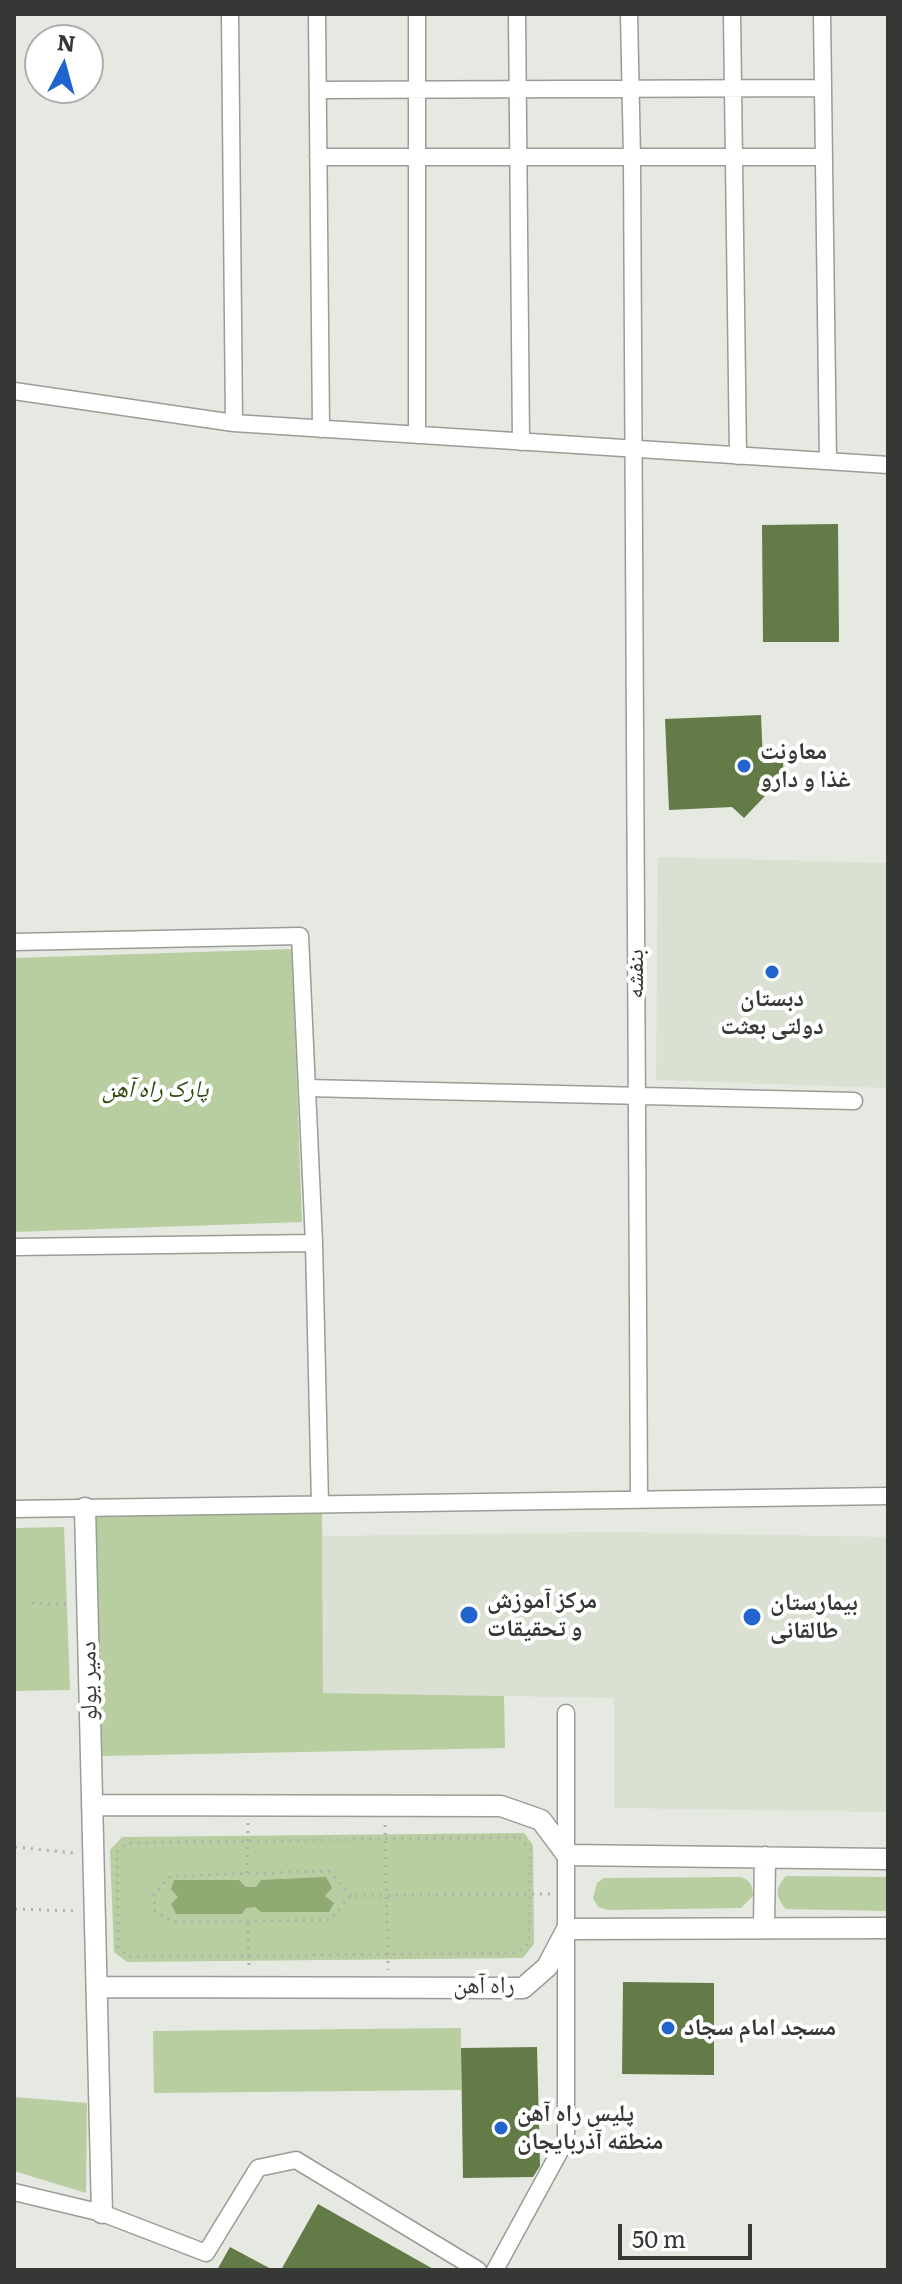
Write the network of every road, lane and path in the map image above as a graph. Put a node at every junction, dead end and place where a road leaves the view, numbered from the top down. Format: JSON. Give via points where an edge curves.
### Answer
{"nodes":[{"id":1,"x":230,"y":14,"type":"edge"},
{"id":2,"x":317,"y":14,"type":"edge"},
{"id":3,"x":417,"y":14,"type":"edge"},
{"id":4,"x":517,"y":14,"type":"edge"},
{"id":5,"x":629,"y":14,"type":"edge"},
{"id":6,"x":732,"y":14,"type":"edge"},
{"id":7,"x":822,"y":14,"type":"edge"},
{"id":8,"x":733,"y":87,"type":"junction"},
{"id":9,"x":823,"y":88,"type":"junction"},
{"id":10,"x":418,"y":89,"type":"junction"},
{"id":11,"x":518,"y":89,"type":"junction"},
{"id":12,"x":630,"y":89,"type":"junction"},
{"id":13,"x":318,"y":90,"type":"junction"},
{"id":14,"x":318,"y":157,"type":"junction"},
{"id":15,"x":518,"y":157,"type":"junction"},
{"id":16,"x":824,"y":157,"type":"junction"},
{"id":17,"x":416,"y":158,"type":"junction"},
{"id":18,"x":632,"y":158,"type":"junction"},
{"id":19,"x":734,"y":159,"type":"junction"},
{"id":20,"x":14,"y":391,"type":"edge"},
{"id":21,"x":234,"y":423,"type":"junction"},
{"id":22,"x":321,"y":429,"type":"junction"},
{"id":23,"x":417,"y":435,"type":"junction"},
{"id":24,"x":521,"y":442,"type":"junction"},
{"id":25,"x":633,"y":449,"type":"junction"},
{"id":26,"x":738,"y":456,"type":"junction"},
{"id":27,"x":828,"y":461,"type":"junction"},
{"id":28,"x":888,"y":465,"type":"edge"},
{"id":29,"x":14,"y":942,"type":"edge"},
{"id":30,"x":307,"y":1088,"type":"junction"},
{"id":31,"x":637,"y":1096,"type":"junction"},
{"id":32,"x":854,"y":1101,"type":"dead end"},
{"id":33,"x":314,"y":1243,"type":"junction"},
{"id":34,"x":14,"y":1247,"type":"edge"},
{"id":35,"x":888,"y":1496,"type":"edge"},
{"id":36,"x":639,"y":1500,"type":"junction"},
{"id":37,"x":320,"y":1504,"type":"junction"},
{"id":38,"x":85,"y":1508,"type":"junction"},
{"id":39,"x":14,"y":1509,"type":"edge"},
{"id":40,"x":32,"y":1603,"type":"dead end"},
{"id":41,"x":87,"y":1604,"type":"junction"},
{"id":42,"x":566,"y":1713,"type":"dead end"},
{"id":43,"x":92,"y":1805,"type":"junction"},
{"id":44,"x":247,"y":1806,"type":"junction"},
{"id":45,"x":384,"y":1806,"type":"junction"},
{"id":46,"x":385,"y":1839,"type":"junction"},
{"id":47,"x":248,"y":1841,"type":"junction"},
{"id":48,"x":15,"y":1847,"type":"edge"},
{"id":49,"x":94,"y":1855,"type":"junction"},
{"id":50,"x":567,"y":1855,"type":"junction"},
{"id":51,"x":765,"y":1857,"type":"junction"},
{"id":52,"x":888,"y":1859,"type":"edge"},
{"id":53,"x":247,"y":1873,"type":"junction"},
{"id":54,"x":529,"y":1894,"type":"junction"},
{"id":55,"x":567,"y":1894,"type":"junction"},
{"id":56,"x":351,"y":1896,"type":"junction"},
{"id":57,"x":386,"y":1896,"type":"junction"},
{"id":58,"x":15,"y":1909,"type":"edge"},
{"id":59,"x":95,"y":1912,"type":"junction"},
{"id":60,"x":248,"y":1922,"type":"junction"},
{"id":61,"x":764,"y":1927,"type":"junction"},
{"id":62,"x":888,"y":1928,"type":"edge"},
{"id":63,"x":567,"y":1929,"type":"junction"},
{"id":64,"x":388,"y":1955,"type":"junction"},
{"id":65,"x":249,"y":1956,"type":"junction"},
{"id":66,"x":97,"y":1987,"type":"junction"},
{"id":67,"x":249,"y":1988,"type":"junction"},
{"id":68,"x":389,"y":1988,"type":"junction"},
{"id":69,"x":14,"y":2192,"type":"edge"},
{"id":70,"x":102,"y":2213,"type":"junction"},
{"id":71,"x":478,"y":2270,"type":"edge"},
{"id":72,"x":495,"y":2270,"type":"edge"}],
"edges":[{"from":1,"to":21,"type":"street"},
{"from":2,"to":13,"type":"street"},
{"from":3,"to":10,"type":"street"},
{"from":4,"to":11,"type":"street"},
{"from":5,"to":12,"type":"street","name":"بنفشه"},
{"from":6,"to":8,"type":"street"},
{"from":7,"to":9,"type":"street"},
{"from":8,"to":9,"type":"street"},
{"from":8,"to":12,"type":"street"},
{"from":8,"to":19,"type":"street"},
{"from":9,"to":16,"type":"street"},
{"from":10,"to":11,"type":"street"},
{"from":10,"to":13,"type":"street"},
{"from":10,"to":17,"type":"street"},
{"from":11,"to":12,"type":"street"},
{"from":11,"to":15,"type":"street"},
{"from":12,"to":18,"type":"street","name":"بنفشه"},
{"from":13,"to":14,"type":"street"},
{"from":14,"to":17,"type":"street"},
{"from":14,"to":22,"type":"street"},
{"from":15,"to":17,"type":"street"},
{"from":15,"to":18,"type":"street"},
{"from":15,"to":24,"type":"street"},
{"from":16,"to":19,"type":"street"},
{"from":16,"to":27,"type":"street"},
{"from":17,"to":23,"type":"street"},
{"from":18,"to":19,"type":"street"},
{"from":18,"to":25,"type":"street","name":"بنفشه"},
{"from":19,"to":26,"type":"street"},
{"from":20,"to":21,"type":"street"},
{"from":21,"to":22,"type":"street"},
{"from":22,"to":23,"type":"street"},
{"from":23,"to":24,"type":"street"},
{"from":24,"to":25,"type":"street"},
{"from":25,"to":26,"type":"street"},
{"from":25,"to":31,"type":"street","name":"بنفشه"},
{"from":26,"to":27,"type":"street"},
{"from":27,"to":28,"type":"street"},
{"from":29,"to":30,"type":"street","via":[[300,936]]},
{"from":30,"to":31,"type":"street"},
{"from":30,"to":33,"type":"street"},
{"from":31,"to":32,"type":"street"},
{"from":31,"to":36,"type":"street","name":"بنفشه"},
{"from":33,"to":34,"type":"street"},
{"from":33,"to":37,"type":"street"},
{"from":35,"to":36,"type":"street"},
{"from":36,"to":37,"type":"street"},
{"from":37,"to":38,"type":"street"},
{"from":38,"to":39,"type":"street"},
{"from":38,"to":41,"type":"street","name":"دمیر یولو"},
{"from":40,"to":41,"type":"path"},
{"from":41,"to":43,"type":"street","name":"دمیر یولو"},
{"from":42,"to":50,"type":"street"},
{"from":43,"to":44,"type":"street"},
{"from":43,"to":49,"type":"street","name":"دمیر یولو"},
{"from":44,"to":45,"type":"street"},
{"from":44,"to":47,"type":"path"},
{"from":45,"to":46,"type":"path"},
{"from":45,"to":50,"type":"street","via":[[501,1806],[541,1820]]},
{"from":46,"to":47,"type":"path"},
{"from":46,"to":54,"type":"path","via":[[519,1837],[530,1849]]},
{"from":46,"to":57,"type":"path"},
{"from":47,"to":53,"type":"path"},
{"from":47,"to":65,"type":"path","via":[[127,1843],[117,1852],[118,1947],[128,1957]]},
{"from":48,"to":49,"type":"path"},
{"from":49,"to":59,"type":"street","name":"دمیر یولو"},
{"from":50,"to":51,"type":"street"},
{"from":50,"to":55,"type":"street"},
{"from":51,"to":52,"type":"street"},
{"from":51,"to":61,"type":"street"},
{"from":53,"to":56,"type":"path","via":[[329,1871]]},
{"from":53,"to":60,"type":"path","via":[[171,1876],[154,1894],[155,1911],[174,1922]]},
{"from":54,"to":55,"type":"path"},
{"from":54,"to":57,"type":"path"},
{"from":54,"to":64,"type":"path","via":[[529,1943],[517,1953]]},
{"from":55,"to":63,"type":"street"},
{"from":56,"to":57,"type":"path"},
{"from":56,"to":60,"type":"path","via":[[330,1920]]},
{"from":57,"to":64,"type":"path"},
{"from":58,"to":59,"type":"path"},
{"from":59,"to":66,"type":"street","name":"دمیر یولو"},
{"from":60,"to":65,"type":"path"},
{"from":61,"to":62,"type":"street"},
{"from":61,"to":63,"type":"street"},
{"from":63,"to":68,"type":"street","name":"راه آهن","via":[[547,1967],[523,1988]]},
{"from":63,"to":72,"type":"street","via":[[566,2140]]},
{"from":64,"to":65,"type":"path"},
{"from":64,"to":68,"type":"path"},
{"from":65,"to":67,"type":"path"},
{"from":66,"to":67,"type":"street","name":"راه آهن"},
{"from":66,"to":70,"type":"street","name":"دمیر یولو"},
{"from":67,"to":68,"type":"street","name":"راه آهن"},
{"from":69,"to":70,"type":"street"},
{"from":70,"to":71,"type":"street","via":[[206,2253],[258,2168],[296,2160]]}]}
